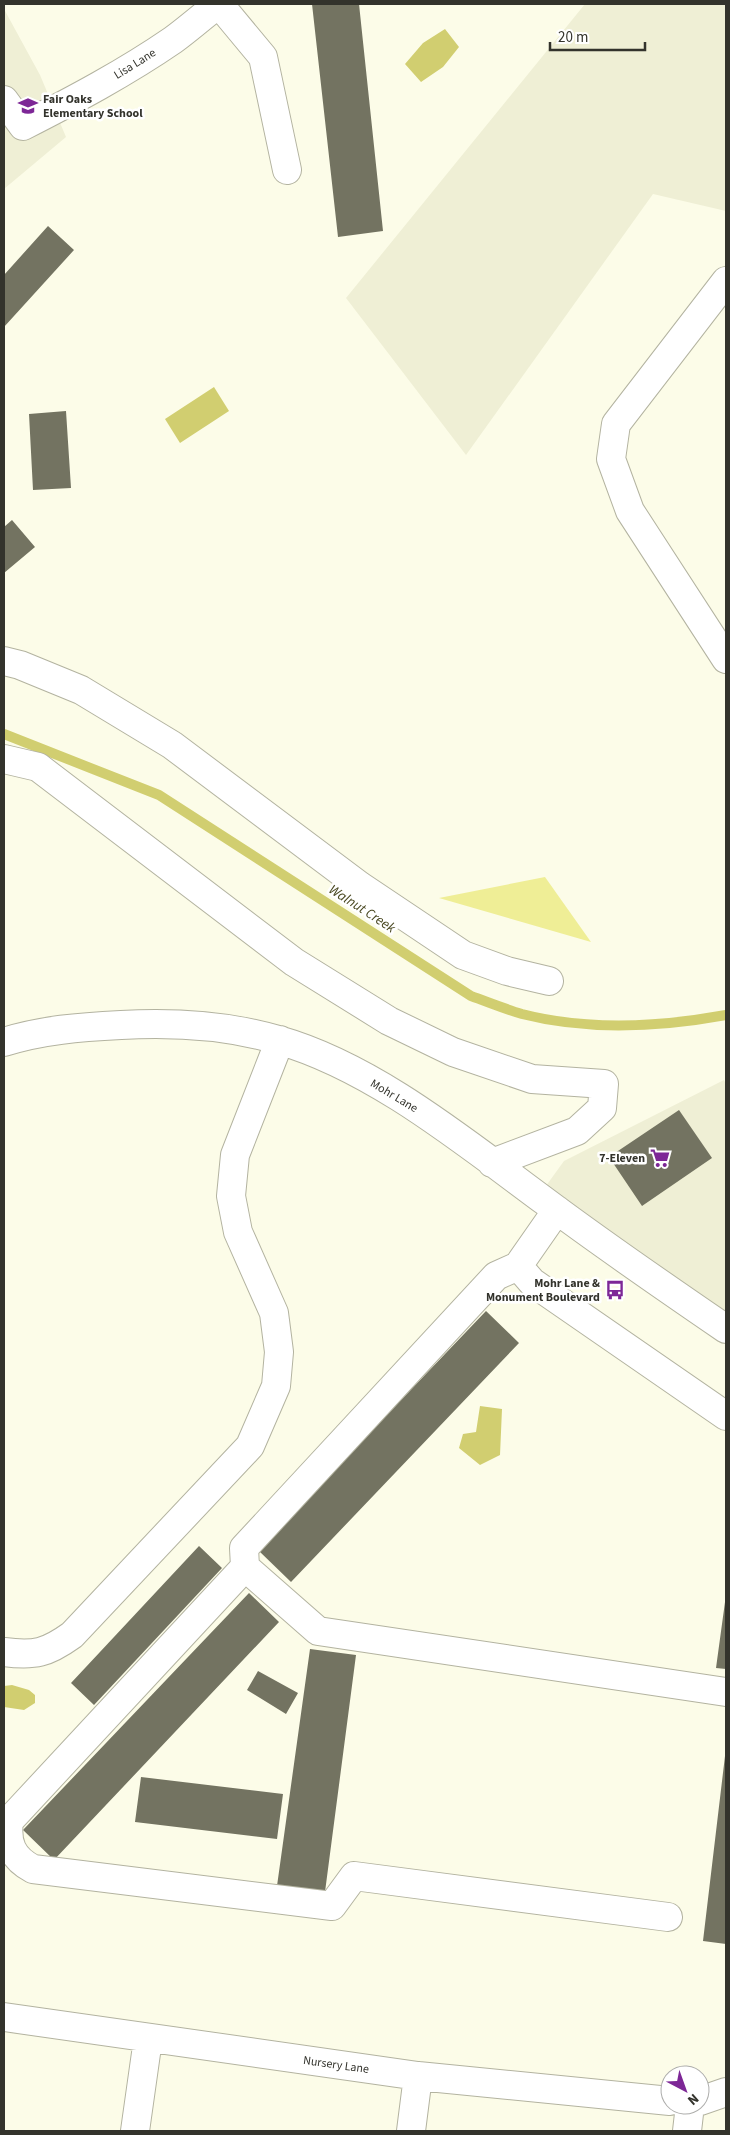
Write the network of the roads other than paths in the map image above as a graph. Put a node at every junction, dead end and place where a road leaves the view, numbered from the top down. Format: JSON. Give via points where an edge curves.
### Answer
{"nodes":[{"id":1,"x":218,"y":4,"type":"edge"},
{"id":2,"x":4,"y":100,"type":"edge"},
{"id":3,"x":13,"y":132,"type":"edge"},
{"id":4,"x":287,"y":170,"type":"dead end"},
{"id":5,"x":726,"y":281,"type":"edge"},
{"id":6,"x":726,"y":659,"type":"edge"},
{"id":7,"x":4,"y":661,"type":"edge"},
{"id":8,"x":4,"y":759,"type":"edge"},
{"id":9,"x":549,"y":981,"type":"dead end"},
{"id":10,"x":280,"y":1040,"type":"junction"},
{"id":11,"x":4,"y":1042,"type":"edge"},
{"id":12,"x":492,"y":1163,"type":"junction"},
{"id":13,"x":557,"y":1210,"type":"junction"},
{"id":14,"x":518,"y":1266,"type":"junction"},
{"id":15,"x":726,"y":1330,"type":"edge"},
{"id":16,"x":726,"y":1416,"type":"edge"},
{"id":17,"x":245,"y":1567,"type":"junction"},
{"id":18,"x":4,"y":1652,"type":"edge"},
{"id":19,"x":726,"y":1692,"type":"edge"},
{"id":20,"x":668,"y":1917,"type":"dead end"},
{"id":21,"x":4,"y":2018,"type":"edge"},
{"id":22,"x":148,"y":2039,"type":"junction"},
{"id":23,"x":418,"y":2076,"type":"junction"},
{"id":24,"x":726,"y":2092,"type":"edge"},
{"id":25,"x":710,"y":2098,"type":"edge"},
{"id":26,"x":660,"y":2101,"type":"edge"},
{"id":27,"x":689,"y":2115,"type":"edge"},
{"id":28,"x":135,"y":2131,"type":"edge"},
{"id":29,"x":412,"y":2131,"type":"edge"},
{"id":30,"x":687,"y":2131,"type":"edge"}],
"edges":[{"from":1,"to":3,"type":"street","name":"Lisa Lane","via":[[173,40],[117,75]]},
{"from":1,"to":4,"type":"street","via":[[263,57]]},
{"from":2,"to":3,"type":"street","name":"Lisa Lane"},
{"from":5,"to":6,"type":"street","via":[[616,424],[611,459],[630,511]]},
{"from":7,"to":9,"type":"street","via":[[81,690],[172,745],[360,886],[463,955],[507,971]]},
{"from":8,"to":12,"type":"street","via":[[38,767],[294,962],[390,1021],[453,1052],[532,1079],[604,1084],[602,1108],[577,1130]]},
{"from":10,"to":11,"type":"street","name":"Mohr Lane","via":[[203,1026],[150,1024],[76,1028]]},
{"from":10,"to":12,"type":"street","name":"Mohr Lane","via":[[334,1061],[405,1100]]},
{"from":10,"to":18,"type":"street","via":[[235,1155],[231,1196],[238,1232],[274,1314],[279,1352],[276,1386],[264,1417],[250,1446],[72,1635],[43,1652],[28,1655]]},
{"from":12,"to":13,"type":"street","name":"Mohr Lane"},
{"from":13,"to":14,"type":"street"},
{"from":13,"to":15,"type":"street","name":"Mohr Lane"},
{"from":14,"to":16,"type":"street","via":[[532,1282]]},
{"from":14,"to":17,"type":"street","via":[[496,1276],[244,1548]]},
{"from":17,"to":19,"type":"street","via":[[318,1631]]},
{"from":17,"to":20,"type":"street","via":[[9,1820],[7,1835],[20,1862],[33,1869],[332,1906],[354,1876]]},
{"from":21,"to":22,"type":"street","name":"Nursery Lane"},
{"from":22,"to":23,"type":"street","name":"Nursery Lane"},
{"from":22,"to":28,"type":"street"},
{"from":23,"to":26,"type":"street","name":"Nursery Lane"},
{"from":23,"to":29,"type":"street"},
{"from":24,"to":25,"type":"street"},
{"from":27,"to":30,"type":"street"}]}
